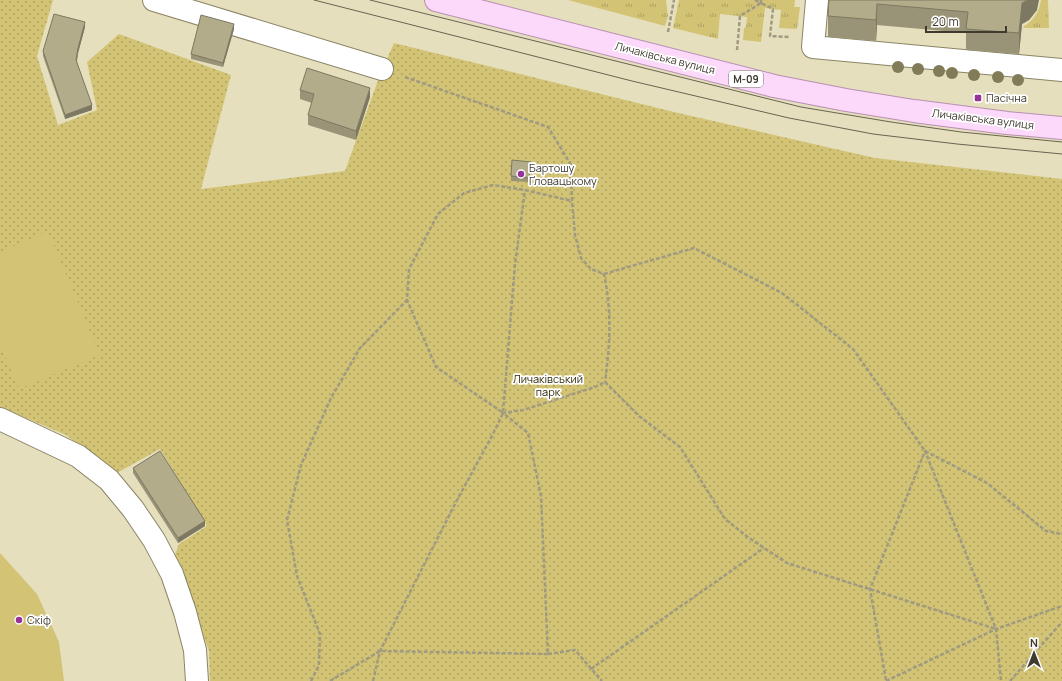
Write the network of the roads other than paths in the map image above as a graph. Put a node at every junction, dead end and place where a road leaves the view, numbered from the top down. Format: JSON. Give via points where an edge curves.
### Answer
{"nodes":[{"id":1,"x":154,"y":0,"type":"edge"},
{"id":2,"x":436,"y":0,"type":"edge"},
{"id":3,"x":817,"y":0,"type":"edge"},
{"id":4,"x":382,"y":69,"type":"road end"},
{"id":5,"x":1062,"y":70,"type":"edge"},
{"id":6,"x":1062,"y":128,"type":"edge"},
{"id":7,"x":0,"y":419,"type":"edge"},
{"id":8,"x":197,"y":681,"type":"edge"}],
"edges":[{"from":1,"to":4,"type":"lane"},
{"from":2,"to":6,"type":"main road","name":"Личаківська вулиця","number":"М-09","via":[[774,86],[914,111]]},
{"from":3,"to":5,"type":"lane","via":[[813,47]]},
{"from":7,"to":8,"type":"lane","via":[[78,456],[109,480],[133,509],[154,540],[172,574],[195,650]]}]}
